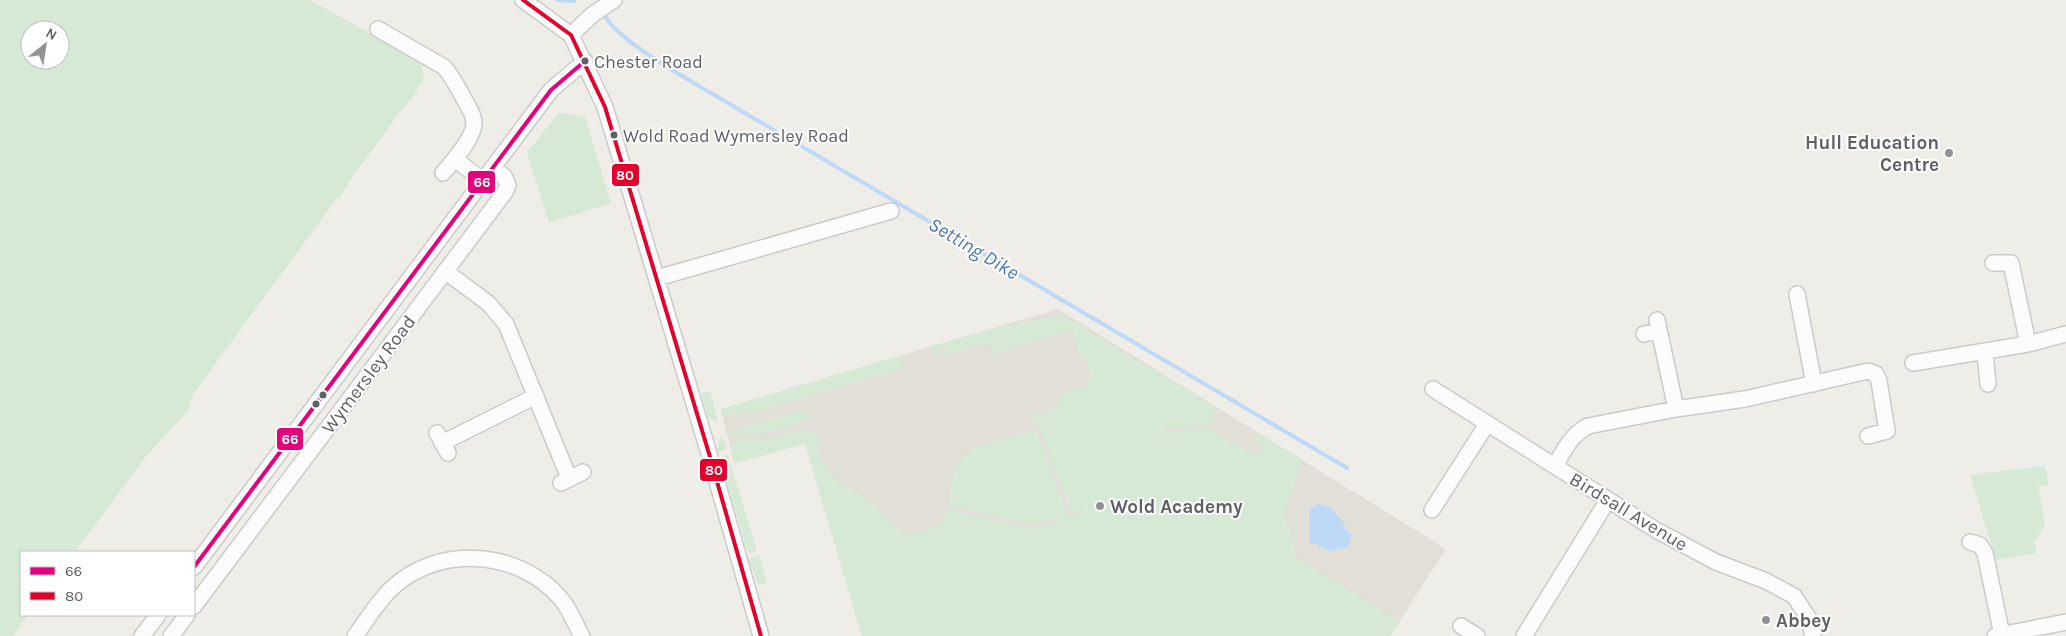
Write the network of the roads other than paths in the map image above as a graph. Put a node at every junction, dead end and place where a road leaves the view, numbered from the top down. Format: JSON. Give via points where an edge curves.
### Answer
{"nodes":[{"id":1,"x":524,"y":0,"type":"edge"},
{"id":2,"x":613,"y":2,"type":"edge"},
{"id":3,"x":388,"y":30,"type":"dead end"},
{"id":4,"x":571,"y":35,"type":"junction"},
{"id":5,"x":585,"y":61,"type":"junction"},
{"id":6,"x":455,"y":159,"type":"junction"},
{"id":7,"x":492,"y":168,"type":"junction"},
{"id":8,"x":443,"y":173,"type":"dead end"},
{"id":9,"x":483,"y":181,"type":"junction"},
{"id":10,"x":891,"y":211,"type":"dead end"},
{"id":11,"x":1993,"y":263,"type":"dead end"},
{"id":12,"x":445,"y":271,"type":"junction"},
{"id":13,"x":657,"y":278,"type":"junction"},
{"id":14,"x":1793,"y":302,"type":"dead end"},
{"id":15,"x":1644,"y":334,"type":"dead end"},
{"id":16,"x":2066,"y":334,"type":"edge"},
{"id":17,"x":2028,"y":344,"type":"junction"},
{"id":18,"x":1985,"y":352,"type":"junction"},
{"id":19,"x":1913,"y":364,"type":"dead end"},
{"id":20,"x":1814,"y":384,"type":"junction"},
{"id":21,"x":1988,"y":384,"type":"dead end"},
{"id":22,"x":1433,"y":389,"type":"dead end"},
{"id":23,"x":536,"y":396,"type":"junction"},
{"id":24,"x":1676,"y":409,"type":"junction"},
{"id":25,"x":1487,"y":424,"type":"junction"},
{"id":26,"x":1868,"y":436,"type":"dead end"},
{"id":27,"x":442,"y":443,"type":"dead end"},
{"id":28,"x":1554,"y":466,"type":"junction"},
{"id":29,"x":583,"y":472,"type":"dead end"},
{"id":30,"x":1608,"y":500,"type":"junction"},
{"id":31,"x":1432,"y":510,"type":"dead end"},
{"id":32,"x":1970,"y":542,"type":"dead end"},
{"id":33,"x":195,"y":566,"type":"edge"},
{"id":34,"x":195,"y":605,"type":"edge"},
{"id":35,"x":157,"y":616,"type":"edge"},
{"id":36,"x":186,"y":616,"type":"edge"},
{"id":37,"x":2066,"y":622,"type":"edge"},
{"id":38,"x":1461,"y":626,"type":"dead end"},
{"id":39,"x":1998,"y":635,"type":"edge"},
{"id":40,"x":142,"y":636,"type":"edge"},
{"id":41,"x":171,"y":636,"type":"edge"},
{"id":42,"x":355,"y":636,"type":"edge"},
{"id":43,"x":582,"y":636,"type":"edge"},
{"id":44,"x":760,"y":636,"type":"edge"},
{"id":45,"x":1477,"y":636,"type":"edge"},
{"id":46,"x":1524,"y":636,"type":"edge"},
{"id":47,"x":1813,"y":636,"type":"edge"}],
"edges":[{"from":1,"to":4,"type":"street"},
{"from":2,"to":4,"type":"street"},
{"from":3,"to":6,"type":"street","via":[[444,68],[471,112],[474,123],[471,134]]},
{"from":4,"to":5,"type":"street"},
{"from":5,"to":7,"type":"street","name":"Wymersley Road","via":[[551,90]]},
{"from":5,"to":13,"type":"street","via":[[605,107]]},
{"from":6,"to":8,"type":"street"},
{"from":6,"to":9,"type":"street"},
{"from":7,"to":9,"type":"street","name":"Wymersley Road"},
{"from":7,"to":12,"type":"street","name":"Wymersley Road","via":[[504,176],[508,185],[505,192]]},
{"from":9,"to":33,"type":"street","name":"Wymersley Road"},
{"from":10,"to":13,"type":"street"},
{"from":11,"to":17,"type":"street","via":[[2011,263]]},
{"from":12,"to":23,"type":"street","via":[[488,303],[506,324]]},
{"from":12,"to":34,"type":"street","name":"Wymersley Road"},
{"from":13,"to":44,"type":"street"},
{"from":14,"to":20,"type":"street"},
{"from":15,"to":24,"type":"street","via":[[1658,326]]},
{"from":16,"to":17,"type":"street"},
{"from":17,"to":18,"type":"street"},
{"from":18,"to":19,"type":"street"},
{"from":18,"to":21,"type":"street"},
{"from":20,"to":24,"type":"street","via":[[1746,405]]},
{"from":20,"to":26,"type":"street","via":[[1868,371],[1876,374],[1887,431]]},
{"from":22,"to":25,"type":"street","name":"Birdsall Avenue"},
{"from":23,"to":27,"type":"street"},
{"from":23,"to":29,"type":"street","via":[[565,480]]},
{"from":24,"to":28,"type":"street","via":[[1588,426],[1570,440]]},
{"from":25,"to":28,"type":"street","name":"Birdsall Avenue"},
{"from":25,"to":31,"type":"street"},
{"from":28,"to":30,"type":"street","name":"Birdsall Avenue"},
{"from":30,"to":46,"type":"street"},
{"from":30,"to":47,"type":"street","name":"Birdsall Avenue","via":[[1716,562],[1766,581],[1794,596],[1804,609]]},
{"from":32,"to":39,"type":"street","via":[[1980,545],[1985,553]]},
{"from":35,"to":40,"type":"street"},
{"from":36,"to":41,"type":"street"},
{"from":37,"to":39,"type":"street"},
{"from":38,"to":45,"type":"street"},
{"from":42,"to":43,"type":"street","via":[[390,590],[421,568],[452,558],[492,560],[520,568],[562,600]]}]}
